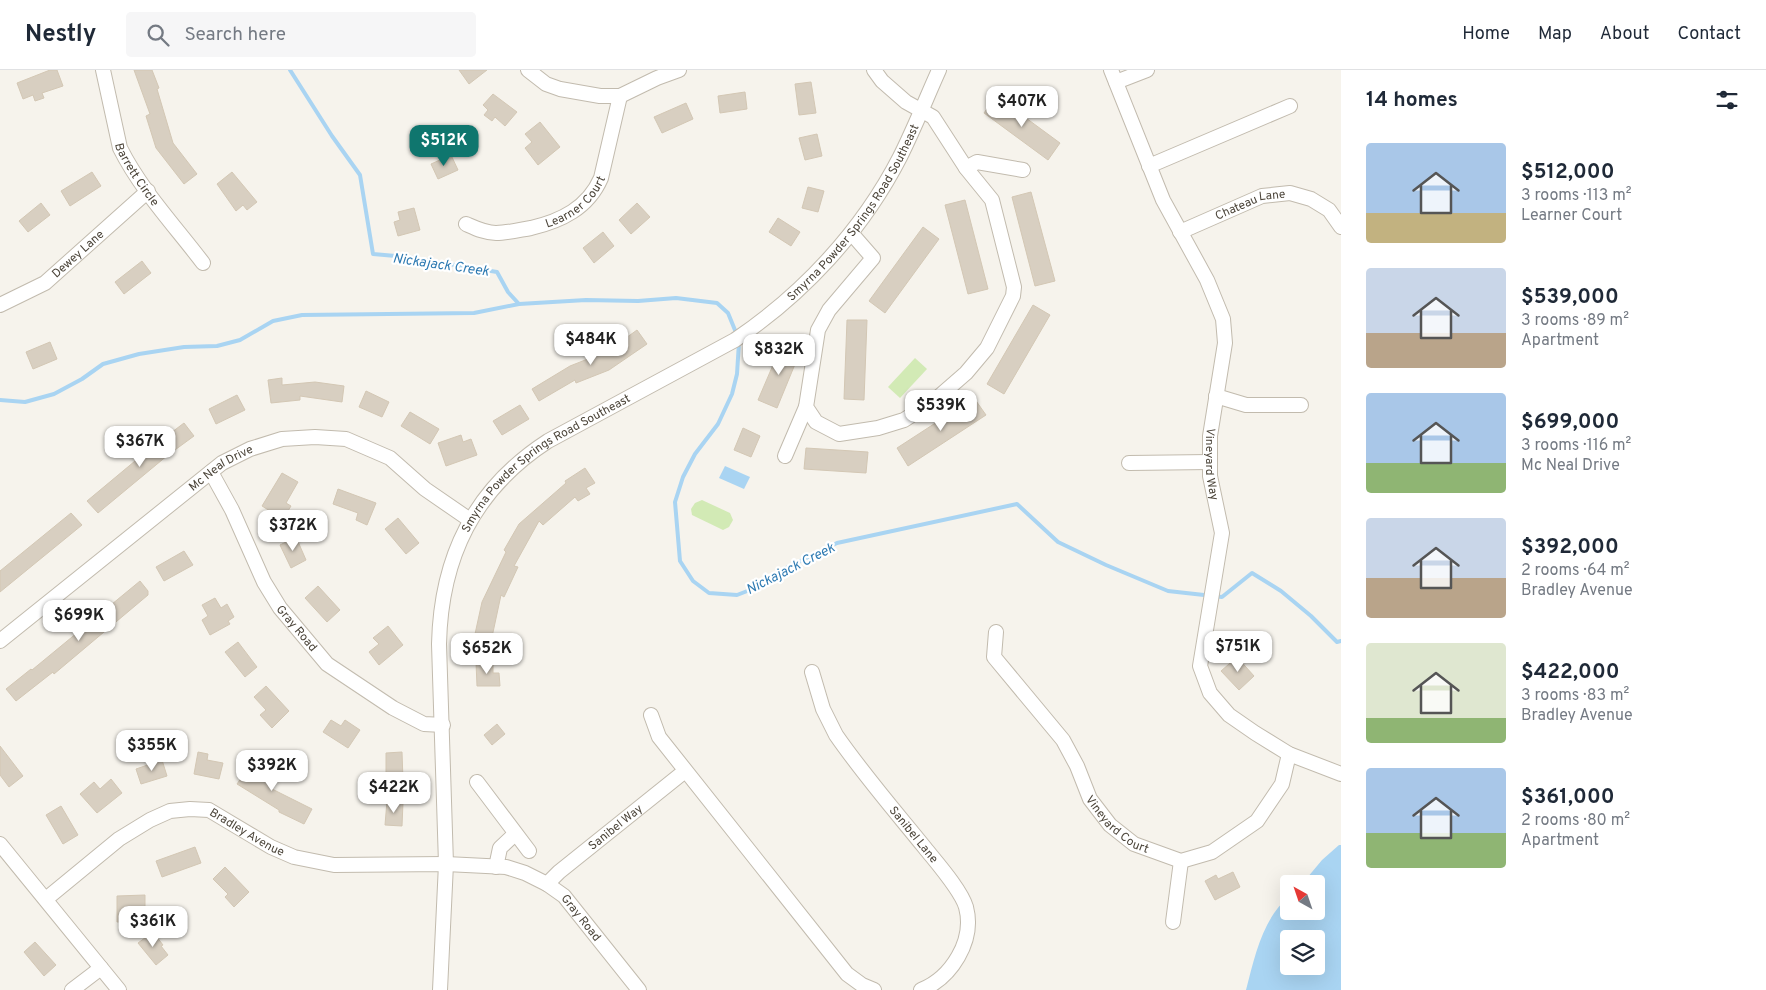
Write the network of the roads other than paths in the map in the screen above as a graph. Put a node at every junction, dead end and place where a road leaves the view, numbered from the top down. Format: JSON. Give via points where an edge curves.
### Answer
{"nodes":[{"id":1,"x":103,"y":70,"type":"edge"},
{"id":2,"x":528,"y":70,"type":"edge"},
{"id":3,"x":679,"y":70,"type":"edge"},
{"id":4,"x":874,"y":70,"type":"edge"},
{"id":5,"x":939,"y":70,"type":"edge"},
{"id":6,"x":1147,"y":70,"type":"edge"},
{"id":7,"x":1114,"y":76,"type":"edge"},
{"id":8,"x":620,"y":96,"type":"junction"},
{"id":9,"x":1290,"y":106,"type":"dead end"},
{"id":10,"x":921,"y":110,"type":"junction"},
{"id":11,"x":1149,"y":166,"type":"junction"},
{"id":12,"x":966,"y":168,"type":"junction"},
{"id":13,"x":1023,"y":170,"type":"dead end"},
{"id":14,"x":148,"y":191,"type":"junction"},
{"id":15,"x":466,"y":224,"type":"dead end"},
{"id":16,"x":1341,"y":227,"type":"edge"},
{"id":17,"x":1180,"y":232,"type":"junction"},
{"id":18,"x":852,"y":234,"type":"junction"},
{"id":19,"x":203,"y":263,"type":"dead end"},
{"id":20,"x":0,"y":305,"type":"edge"},
{"id":21,"x":1216,"y":396,"type":"junction"},
{"id":22,"x":1301,"y":405,"type":"dead end"},
{"id":23,"x":806,"y":407,"type":"junction"},
{"id":24,"x":785,"y":456,"type":"dead end"},
{"id":25,"x":1210,"y":462,"type":"junction"},
{"id":26,"x":1129,"y":463,"type":"dead end"},
{"id":27,"x":211,"y":472,"type":"junction"},
{"id":28,"x":470,"y":520,"type":"junction"},
{"id":29,"x":996,"y":632,"type":"dead end"},
{"id":30,"x":0,"y":641,"type":"edge"},
{"id":31,"x":812,"y":672,"type":"dead end"},
{"id":32,"x":650,"y":715,"type":"dead end"},
{"id":33,"x":443,"y":725,"type":"junction"},
{"id":34,"x":1289,"y":754,"type":"junction"},
{"id":35,"x":685,"y":770,"type":"junction"},
{"id":36,"x":1341,"y":774,"type":"edge"},
{"id":37,"x":477,"y":782,"type":"dead end"},
{"id":38,"x":515,"y":834,"type":"junction"},
{"id":39,"x":0,"y":844,"type":"edge"},
{"id":40,"x":529,"y":850,"type":"dead end"},
{"id":41,"x":1181,"y":861,"type":"junction"},
{"id":42,"x":446,"y":864,"type":"junction"},
{"id":43,"x":496,"y":867,"type":"junction"},
{"id":44,"x":548,"y":884,"type":"junction"},
{"id":45,"x":46,"y":899,"type":"junction"},
{"id":46,"x":1173,"y":922,"type":"dead end"},
{"id":47,"x":101,"y":968,"type":"junction"},
{"id":48,"x":72,"y":990,"type":"edge"},
{"id":49,"x":118,"y":990,"type":"edge"},
{"id":50,"x":440,"y":990,"type":"edge"},
{"id":51,"x":639,"y":990,"type":"edge"},
{"id":52,"x":874,"y":990,"type":"edge"},
{"id":53,"x":921,"y":990,"type":"edge"}],
"edges":[{"from":1,"to":14,"type":"street","name":"Barrett Circle","via":[[120,148]]},
{"from":2,"to":8,"type":"street","via":[[560,90]]},
{"from":3,"to":8,"type":"street"},
{"from":4,"to":10,"type":"street","via":[[906,102]]},
{"from":5,"to":10,"type":"street","name":"Smyrna Powder Springs Road Southeast"},
{"from":6,"to":7,"type":"street"},
{"from":7,"to":11,"type":"street","name":"Vineyard Way"},
{"from":8,"to":15,"type":"street","name":"Learner Court","via":[[600,178],[584,203],[560,219],[511,232],[494,233]]},
{"from":9,"to":11,"type":"street"},
{"from":10,"to":12,"type":"street","via":[[933,117]]},
{"from":10,"to":18,"type":"street","name":"Smyrna Powder Springs Road Southeast","via":[[888,180]]},
{"from":11,"to":17,"type":"street","name":"Vineyard Way"},
{"from":12,"to":13,"type":"street","via":[[977,162]]},
{"from":12,"to":23,"type":"street","via":[[992,200],[1014,287],[1013,296],[987,348],[966,373],[935,400],[904,420],[839,434],[816,422]]},
{"from":14,"to":19,"type":"street","name":"Barrett Circle"},
{"from":14,"to":20,"type":"street","name":"Dewey Lane","via":[[45,283]]},
{"from":16,"to":17,"type":"street","name":"Chateau Lane","via":[[1329,210],[1311,199],[1290,193],[1262,196]]},
{"from":17,"to":21,"type":"street","name":"Vineyard Way","via":[[1207,280],[1223,319],[1225,343]]},
{"from":18,"to":23,"type":"street","via":[[873,258],[829,310],[818,330]]},
{"from":18,"to":28,"type":"street","name":"Smyrna Powder Springs Road Southeast","via":[[792,296],[759,324],[531,452],[502,479]]},
{"from":21,"to":22,"type":"street","via":[[1246,405]]},
{"from":21,"to":25,"type":"street","name":"Vineyard Way"},
{"from":23,"to":24,"type":"street"},
{"from":25,"to":26,"type":"street"},
{"from":25,"to":34,"type":"street","name":"Vineyard Way","via":[[1222,533],[1200,666],[1210,693],[1229,715]]},
{"from":27,"to":28,"type":"street","name":"Mc Neal Drive","via":[[250,449],[282,439],[315,436],[346,439],[390,458],[425,489]]},
{"from":27,"to":30,"type":"street","name":"Mc Neal Drive"},
{"from":27,"to":33,"type":"street","name":"Gray Road","via":[[264,582],[280,608],[327,664],[393,708],[424,724]]},
{"from":28,"to":33,"type":"street","name":"Smyrna Powder Springs Road Southeast","via":[[447,574],[442,596],[439,644]]},
{"from":29,"to":41,"type":"street","name":"Vineyard Court","via":[[994,657],[1063,740],[1090,799],[1110,825],[1134,844]]},
{"from":31,"to":53,"type":"street","name":"Sanibel Lane","via":[[836,735],[950,879],[966,907],[968,928],[960,954],[946,974]]},
{"from":32,"to":35,"type":"street","via":[[659,737]]},
{"from":33,"to":42,"type":"street","name":"Smyrna Powder Springs Road Southeast"},
{"from":34,"to":36,"type":"street","name":"Vineyard Way"},
{"from":34,"to":41,"type":"street","via":[[1282,784],[1257,821],[1212,852]]},
{"from":35,"to":44,"type":"street","name":"Sanibel Way"},
{"from":35,"to":52,"type":"street","via":[[847,974]]},
{"from":37,"to":38,"type":"street"},
{"from":38,"to":40,"type":"street"},
{"from":38,"to":43,"type":"street","via":[[500,848]]},
{"from":39,"to":45,"type":"street"},
{"from":41,"to":46,"type":"street"},
{"from":42,"to":43,"type":"street","name":"Gray Road"},
{"from":42,"to":45,"type":"street","name":"Bradley Avenue","via":[[334,865],[271,847],[209,810],[170,811],[119,839]]},
{"from":42,"to":50,"type":"street","name":"Smyrna Powder Springs Road Southeast"},
{"from":43,"to":44,"type":"street","name":"Gray Road","via":[[525,873]]},
{"from":44,"to":51,"type":"street","name":"Gray Road","via":[[578,912]]},
{"from":45,"to":47,"type":"street"},
{"from":47,"to":48,"type":"street"},
{"from":47,"to":49,"type":"street"}]}
